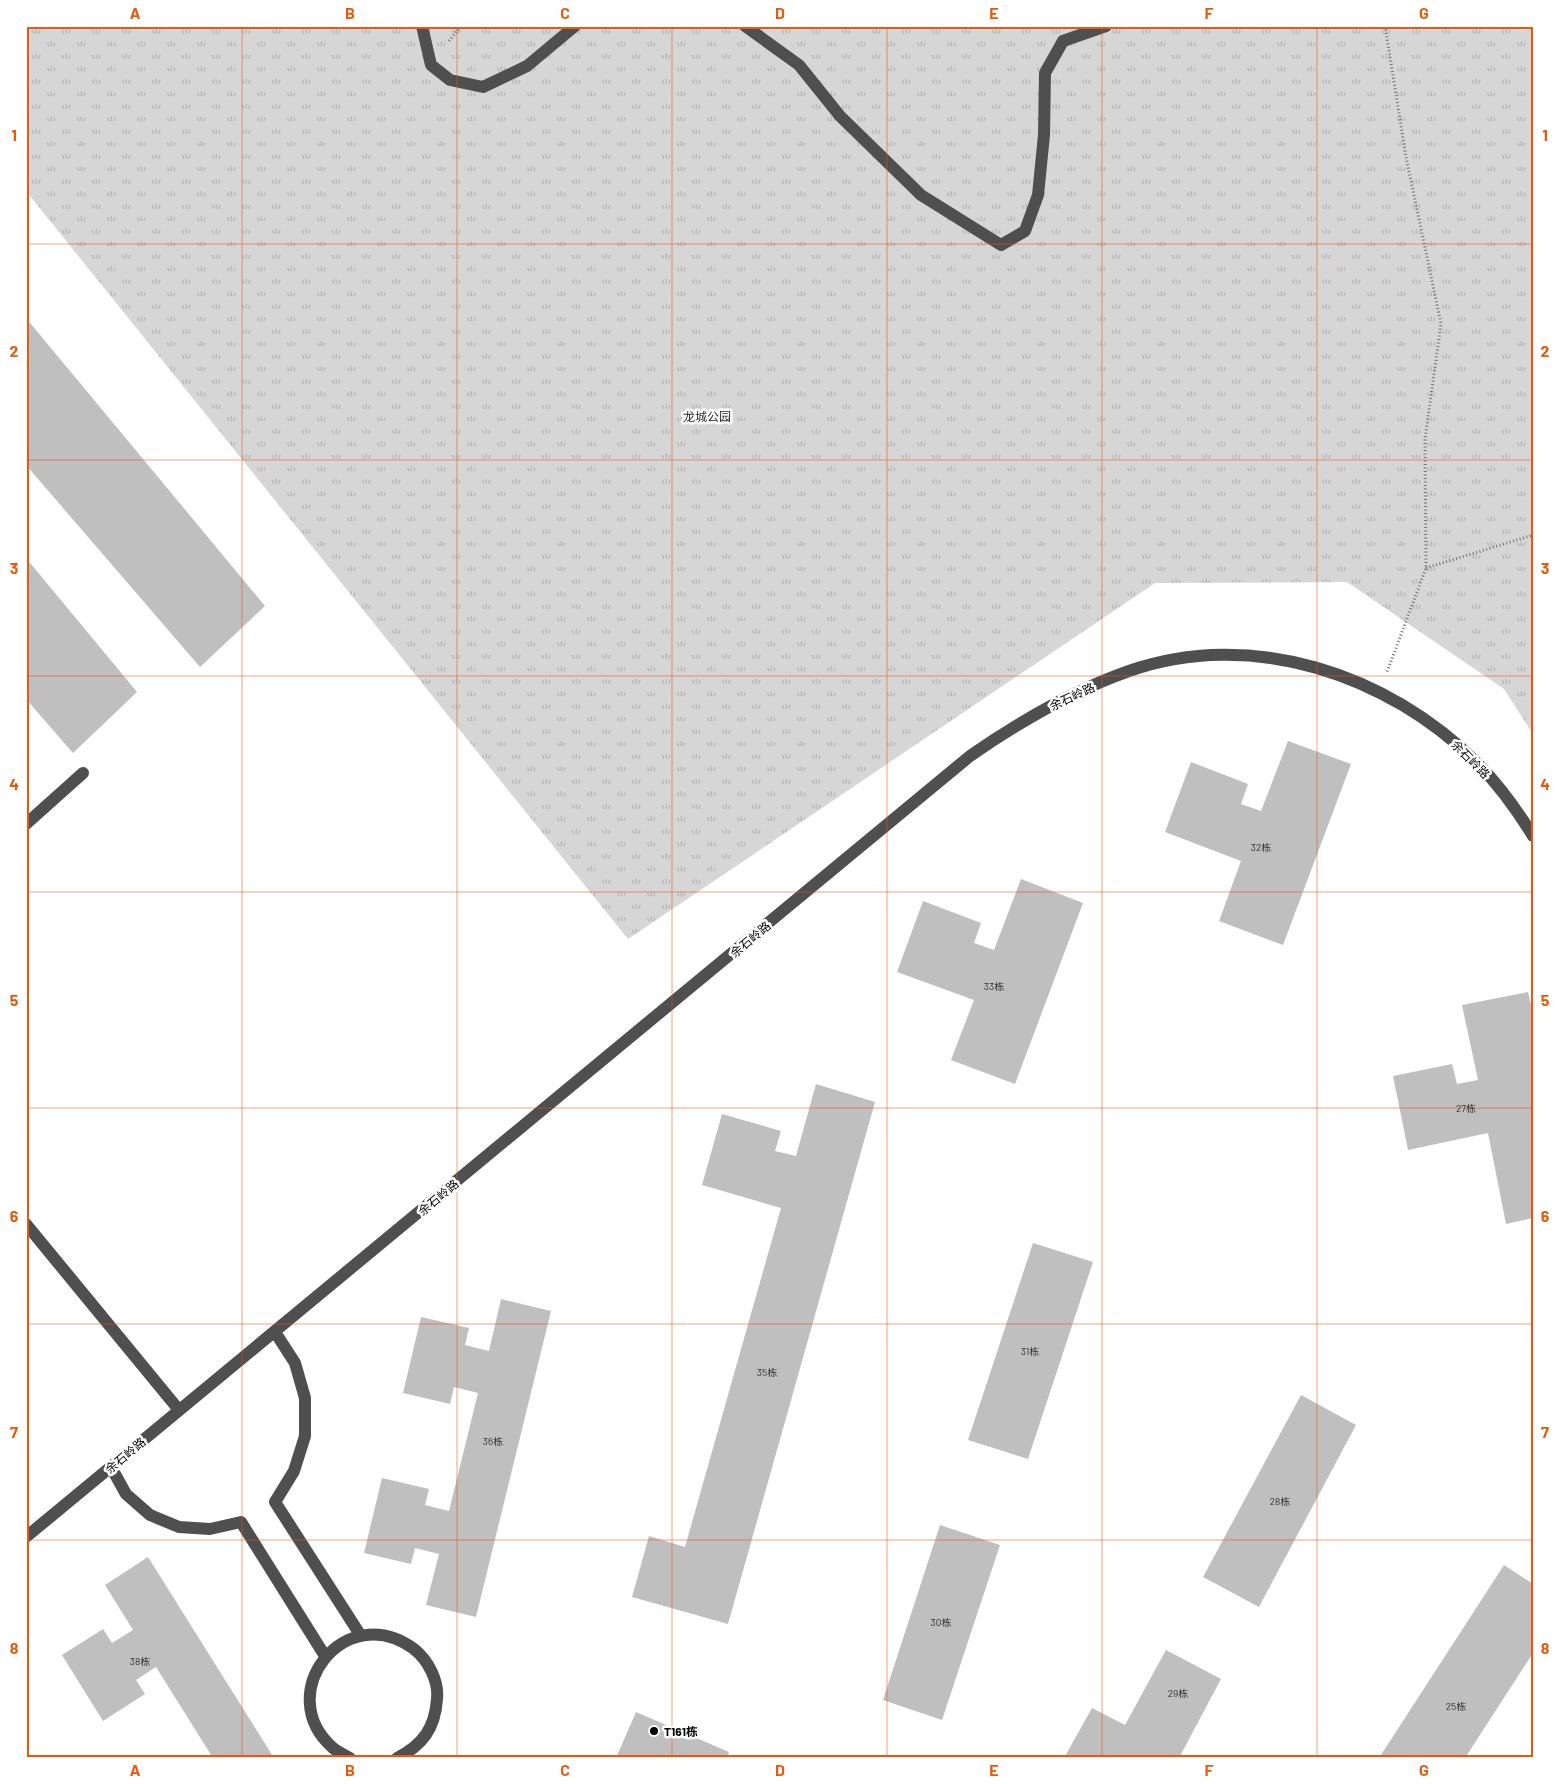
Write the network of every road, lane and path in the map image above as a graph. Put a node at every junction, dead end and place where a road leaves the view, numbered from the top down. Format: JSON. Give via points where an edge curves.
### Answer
{"nodes":[{"id":1,"x":422,"y":26,"type":"edge"},
{"id":2,"x":576,"y":26,"type":"edge"},
{"id":3,"x":745,"y":26,"type":"edge"},
{"id":4,"x":1106,"y":26,"type":"edge"},
{"id":5,"x":1385,"y":26,"type":"edge"},
{"id":6,"x":1533,"y":535,"type":"edge"},
{"id":7,"x":1426,"y":568,"type":"junction"},
{"id":8,"x":1379,"y":691,"type":"junction"},
{"id":9,"x":83,"y":773,"type":"dead end"},
{"id":10,"x":26,"y":824,"type":"edge"},
{"id":11,"x":1533,"y":836,"type":"edge"},
{"id":12,"x":26,"y":1224,"type":"edge"},
{"id":13,"x":275,"y":1332,"type":"junction"},
{"id":14,"x":179,"y":1410,"type":"junction"},
{"id":15,"x":111,"y":1467,"type":"junction"},
{"id":16,"x":26,"y":1537,"type":"edge"},
{"id":17,"x":361,"y":1636,"type":"junction"},
{"id":18,"x":325,"y":1656,"type":"junction"},
{"id":19,"x":402,"y":1757,"type":"edge"},
{"id":20,"x":350,"y":1758,"type":"edge"}],
"edges":[{"from":1,"to":2,"type":"street","via":[[431,65],[450,80],[482,87],[527,66]]},
{"from":3,"to":4,"type":"street","via":[[799,65],[840,116],[922,195],[1001,245],[1025,231],[1038,195],[1044,135],[1045,73],[1063,41]]},
{"from":5,"to":7,"type":"path","via":[[1406,156],[1441,324],[1425,439]]},
{"from":6,"to":7,"type":"path"},
{"from":7,"to":8,"type":"path"},
{"from":8,"to":11,"type":"street","name":"余石岭路","via":[[1435,726],[1479,764],[1506,795]]},
{"from":8,"to":13,"type":"street","name":"余石岭路","via":[[1342,675],[1302,664],[1259,656],[1215,655],[1171,660],[1129,670],[1047,707],[970,756]]},
{"from":9,"to":10,"type":"street"},
{"from":12,"to":14,"type":"street"},
{"from":13,"to":14,"type":"street","name":"余石岭路"},
{"from":13,"to":17,"type":"street","via":[[295,1363],[305,1398],[305,1436],[294,1471],[275,1502]]},
{"from":14,"to":15,"type":"street","name":"余石岭路"},
{"from":15,"to":16,"type":"street","name":"余石岭路"},
{"from":15,"to":18,"type":"street","via":[[126,1494],[150,1515],[164,1521],[179,1527],[210,1529],[241,1522]]},
{"from":17,"to":18,"type":"street","via":[[341,1643]]},
{"from":17,"to":19,"type":"street","via":[[382,1634],[403,1641],[420,1654],[432,1672],[438,1693],[436,1714],[427,1734]]},
{"from":18,"to":20,"type":"street","via":[[314,1674],[310,1694],[312,1715],[320,1734],[334,1749]]}]}
